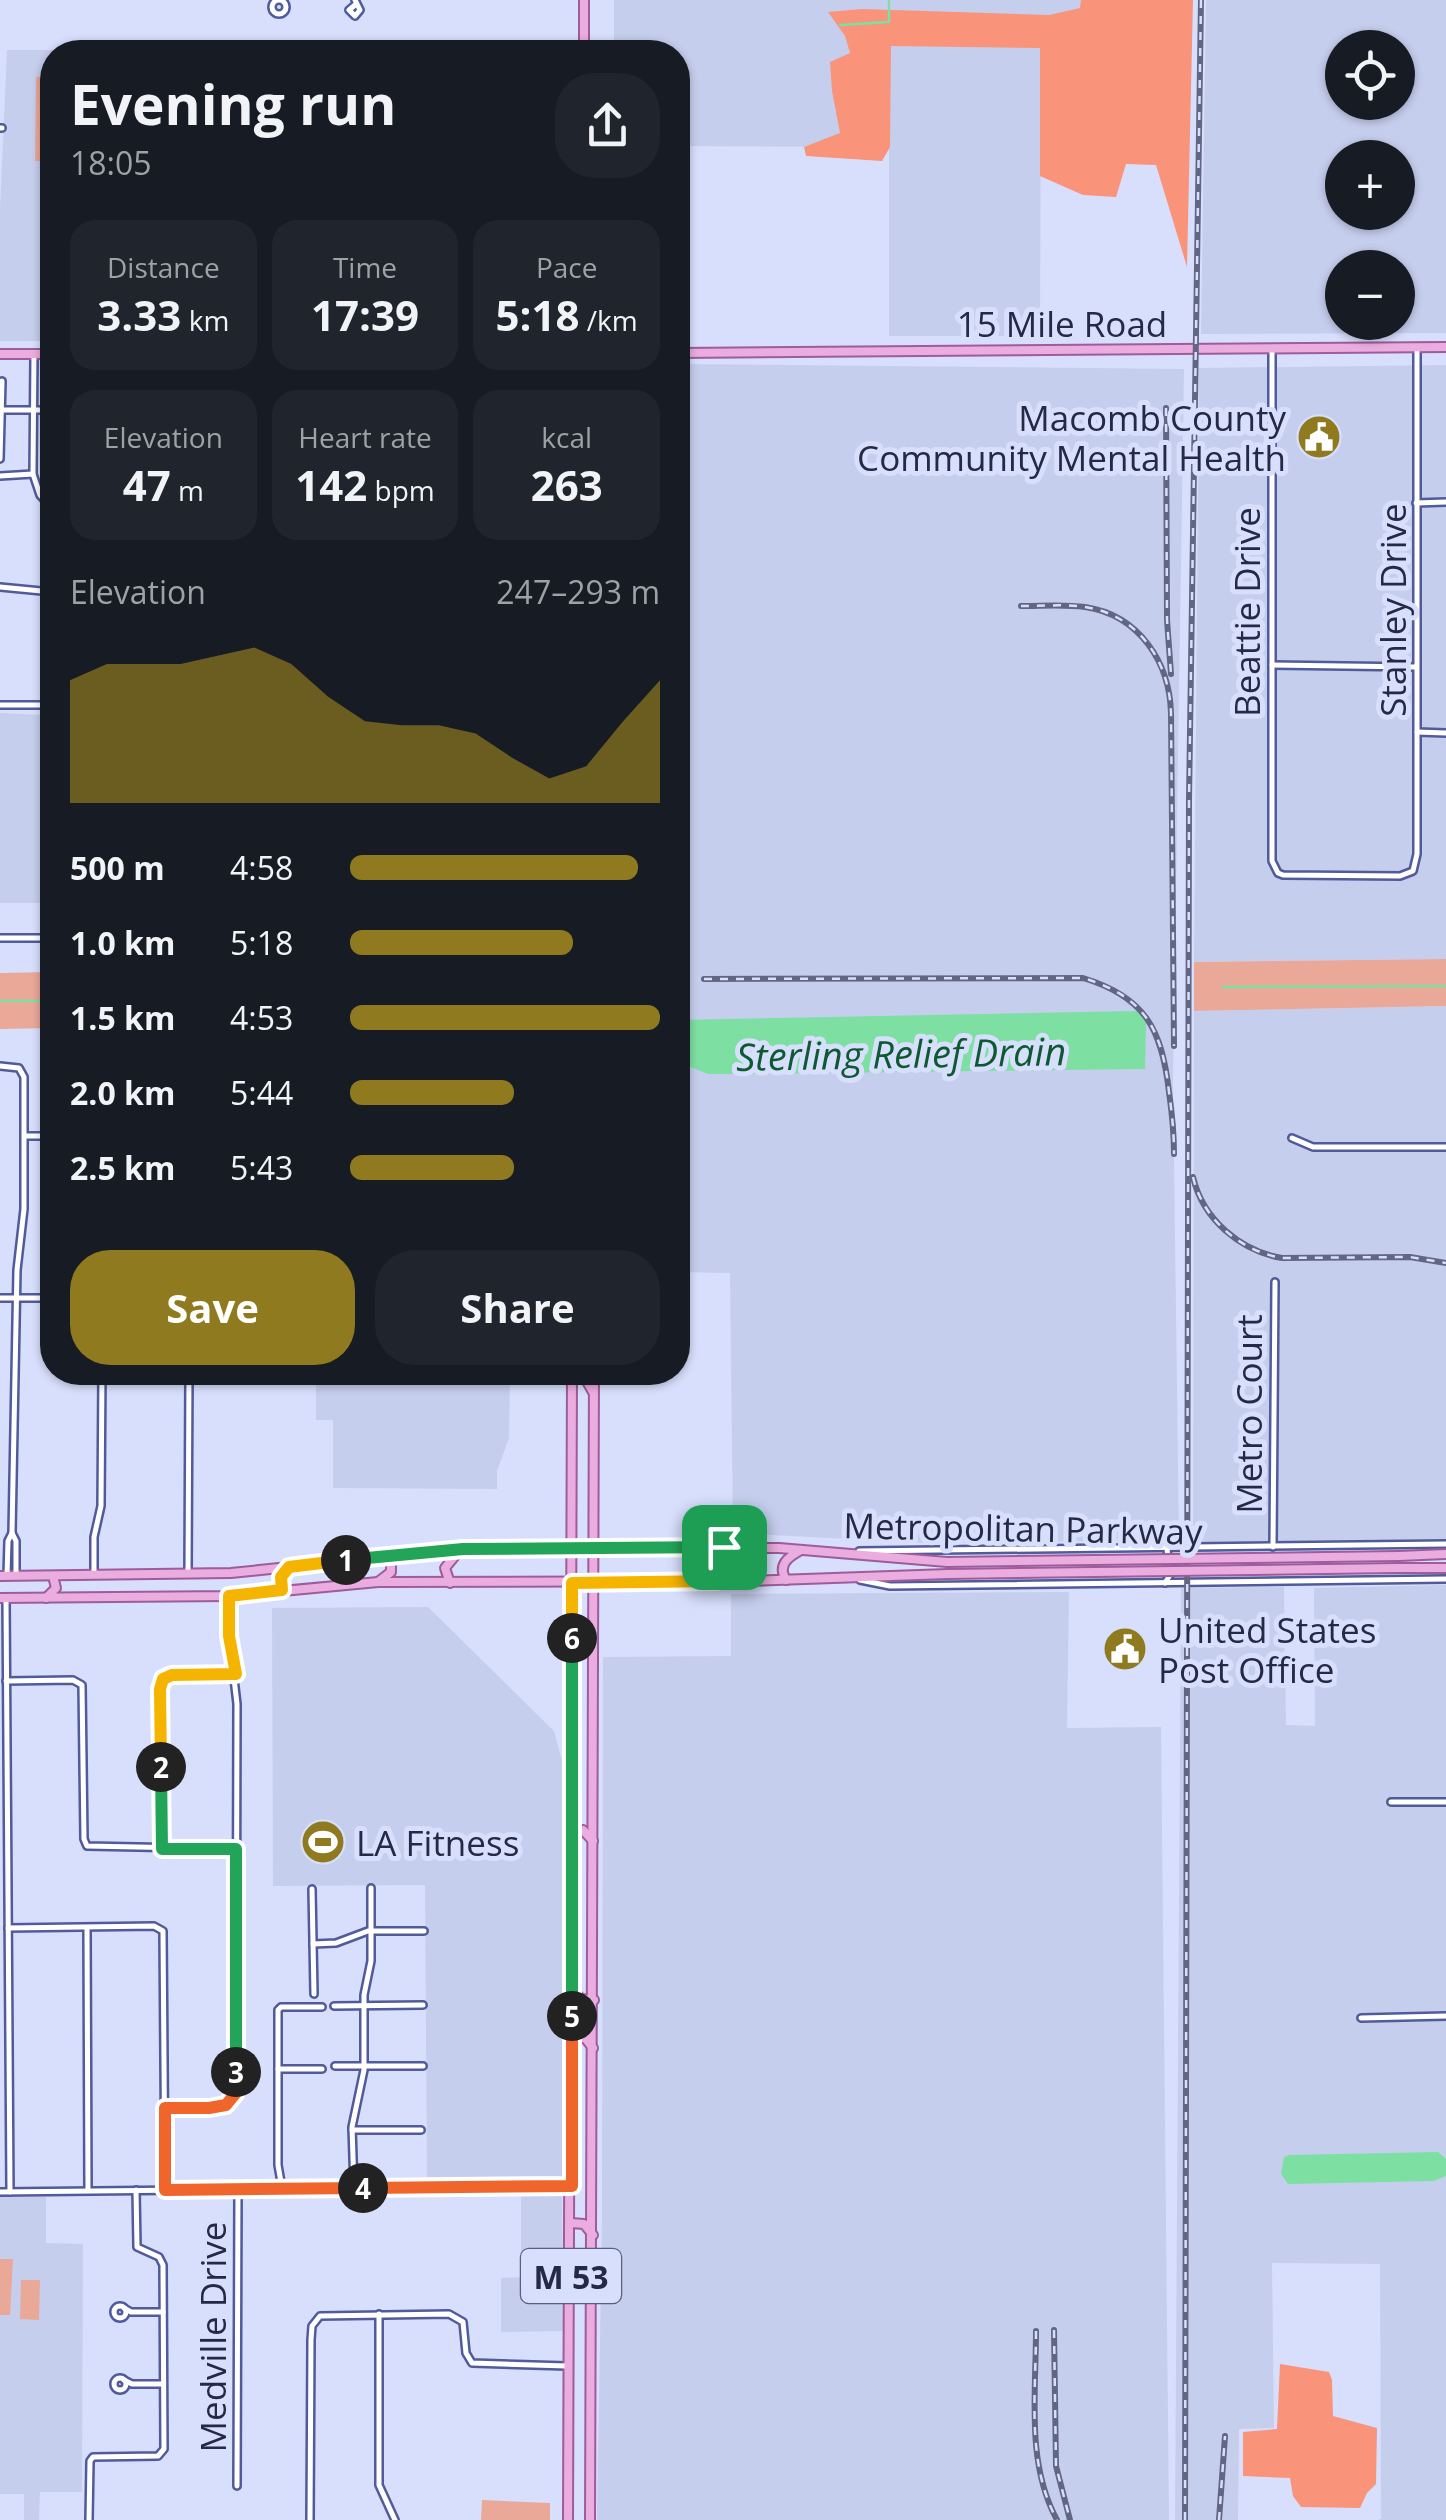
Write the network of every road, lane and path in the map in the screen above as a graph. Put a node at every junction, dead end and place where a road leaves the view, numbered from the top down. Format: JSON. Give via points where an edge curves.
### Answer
{"nodes":[{"id":1,"x":584,"y":0,"type":"edge"},
{"id":2,"x":584,"y":40,"type":"edge"},
{"id":3,"x":1417,"y":347,"type":"junction"},
{"id":4,"x":1446,"y":347,"type":"edge"},
{"id":5,"x":1272,"y":348,"type":"junction"},
{"id":6,"x":690,"y":353,"type":"edge"},
{"id":7,"x":0,"y":354,"type":"edge"},
{"id":8,"x":34,"y":354,"type":"junction"},
{"id":9,"x":40,"y":354,"type":"edge"},
{"id":10,"x":2,"y":380,"type":"edge"},
{"id":11,"x":2,"y":410,"type":"edge"},
{"id":12,"x":32,"y":410,"type":"junction"},
{"id":13,"x":40,"y":410,"type":"edge"},
{"id":14,"x":0,"y":460,"type":"edge"},
{"id":15,"x":33,"y":474,"type":"junction"},
{"id":16,"x":0,"y":476,"type":"edge"},
{"id":17,"x":40,"y":495,"type":"edge"},
{"id":18,"x":1416,"y":502,"type":"junction"},
{"id":19,"x":1446,"y":502,"type":"edge"},
{"id":20,"x":0,"y":587,"type":"edge"},
{"id":21,"x":40,"y":591,"type":"edge"},
{"id":22,"x":1272,"y":666,"type":"junction"},
{"id":23,"x":1416,"y":667,"type":"junction"},
{"id":24,"x":0,"y":704,"type":"edge"},
{"id":25,"x":40,"y":706,"type":"edge"},
{"id":26,"x":1417,"y":732,"type":"junction"},
{"id":27,"x":1446,"y":732,"type":"edge"},
{"id":28,"x":1413,"y":871,"type":"joint"},
{"id":29,"x":0,"y":938,"type":"edge"},
{"id":30,"x":40,"y":938,"type":"edge"},
{"id":31,"x":0,"y":1066,"type":"edge"},
{"id":32,"x":24,"y":1136,"type":"junction"},
{"id":33,"x":40,"y":1136,"type":"edge"},
{"id":34,"x":1292,"y":1138,"type":"dead end"},
{"id":35,"x":1446,"y":1147,"type":"edge"},
{"id":36,"x":1275,"y":1282,"type":"dead end"},
{"id":37,"x":0,"y":1298,"type":"edge"},
{"id":38,"x":16,"y":1298,"type":"junction"},
{"id":39,"x":40,"y":1298,"type":"edge"},
{"id":40,"x":102,"y":1385,"type":"edge"},
{"id":41,"x":189,"y":1385,"type":"edge"},
{"id":42,"x":572,"y":1385,"type":"edge"},
{"id":43,"x":588,"y":1385,"type":"edge"},
{"id":44,"x":594,"y":1385,"type":"edge"},
{"id":45,"x":594,"y":1396,"type":"junction"},
{"id":46,"x":1446,"y":1544,"type":"edge"},
{"id":47,"x":1273,"y":1546,"type":"junction"},
{"id":48,"x":734,"y":1547,"type":"junction"},
{"id":49,"x":1210,"y":1547,"type":"junction"},
{"id":50,"x":572,"y":1548,"type":"junction"},
{"id":51,"x":594,"y":1548,"type":"junction"},
{"id":52,"x":1166,"y":1548,"type":"junction"},
{"id":53,"x":463,"y":1549,"type":"junction"},
{"id":54,"x":800,"y":1550,"type":"junction"},
{"id":55,"x":827,"y":1553,"type":"junction"},
{"id":56,"x":391,"y":1554,"type":"junction"},
{"id":57,"x":1446,"y":1554,"type":"edge"},
{"id":58,"x":289,"y":1567,"type":"junction"},
{"id":59,"x":1446,"y":1568,"type":"edge"},
{"id":60,"x":246,"y":1572,"type":"junction"},
{"id":61,"x":188,"y":1574,"type":"junction"},
{"id":62,"x":8,"y":1576,"type":"edge"},
{"id":63,"x":54,"y":1576,"type":"junction"},
{"id":64,"x":94,"y":1576,"type":"junction"},
{"id":65,"x":852,"y":1578,"type":"junction"},
{"id":66,"x":1446,"y":1579,"type":"edge"},
{"id":67,"x":786,"y":1580,"type":"junction"},
{"id":68,"x":718,"y":1581,"type":"junction"},
{"id":69,"x":378,"y":1582,"type":"junction"},
{"id":70,"x":1210,"y":1582,"type":"junction"},
{"id":71,"x":450,"y":1583,"type":"junction"},
{"id":72,"x":572,"y":1583,"type":"junction"},
{"id":73,"x":594,"y":1583,"type":"junction"},
{"id":74,"x":1165,"y":1583,"type":"junction"},
{"id":75,"x":282,"y":1590,"type":"junction"},
{"id":76,"x":243,"y":1594,"type":"junction"},
{"id":77,"x":229,"y":1596,"type":"junction"},
{"id":78,"x":3,"y":1598,"type":"edge"},
{"id":79,"x":46,"y":1598,"type":"junction"},
{"id":80,"x":236,"y":1674,"type":"junction"},
{"id":81,"x":6,"y":1682,"type":"junction"},
{"id":82,"x":572,"y":1712,"type":"junction"},
{"id":83,"x":594,"y":1724,"type":"junction"},
{"id":84,"x":1391,"y":1802,"type":"dead end"},
{"id":85,"x":1446,"y":1802,"type":"edge"},
{"id":86,"x":572,"y":1832,"type":"junction"},
{"id":87,"x":594,"y":1845,"type":"junction"},
{"id":88,"x":162,"y":1849,"type":"junction"},
{"id":89,"x":236,"y":1849,"type":"junction"},
{"id":90,"x":371,"y":1888,"type":"dead end"},
{"id":91,"x":312,"y":1889,"type":"dead end"},
{"id":92,"x":5,"y":1924,"type":"edge"},
{"id":93,"x":87,"y":1928,"type":"junction"},
{"id":94,"x":371,"y":1932,"type":"junction"},
{"id":95,"x":424,"y":1932,"type":"dead end"},
{"id":96,"x":313,"y":1944,"type":"junction"},
{"id":97,"x":572,"y":1989,"type":"junction"},
{"id":98,"x":314,"y":1994,"type":"dead end"},
{"id":99,"x":594,"y":2000,"type":"junction"},
{"id":100,"x":423,"y":2005,"type":"dead end"},
{"id":101,"x":322,"y":2006,"type":"dead end"},
{"id":102,"x":334,"y":2006,"type":"dead end"},
{"id":103,"x":364,"y":2006,"type":"junction"},
{"id":104,"x":1446,"y":2016,"type":"edge"},
{"id":105,"x":1360,"y":2018,"type":"dead end"},
{"id":106,"x":572,"y":2038,"type":"junction"},
{"id":107,"x":593,"y":2048,"type":"junction"},
{"id":108,"x":335,"y":2066,"type":"dead end"},
{"id":109,"x":364,"y":2066,"type":"junction"},
{"id":110,"x":422,"y":2066,"type":"dead end"},
{"id":111,"x":278,"y":2069,"type":"junction"},
{"id":112,"x":322,"y":2069,"type":"dead end"},
{"id":113,"x":165,"y":2108,"type":"junction"},
{"id":114,"x":0,"y":2112,"type":"edge"},
{"id":115,"x":9,"y":2112,"type":"junction"},
{"id":116,"x":352,"y":2130,"type":"junction"},
{"id":117,"x":421,"y":2130,"type":"dead end"},
{"id":118,"x":572,"y":2186,"type":"junction"},
{"id":119,"x":238,"y":2188,"type":"junction"},
{"id":120,"x":282,"y":2188,"type":"junction"},
{"id":121,"x":354,"y":2188,"type":"junction"},
{"id":122,"x":88,"y":2190,"type":"junction"},
{"id":123,"x":136,"y":2190,"type":"junction"},
{"id":124,"x":165,"y":2190,"type":"junction"},
{"id":125,"x":0,"y":2192,"type":"edge"},
{"id":126,"x":10,"y":2192,"type":"junction"},
{"id":127,"x":571,"y":2223,"type":"junction"},
{"id":128,"x":593,"y":2235,"type":"junction"},
{"id":129,"x":127,"y":2312,"type":"dead end"},
{"id":130,"x":163,"y":2312,"type":"junction"},
{"id":131,"x":379,"y":2314,"type":"junction"},
{"id":132,"x":570,"y":2366,"type":"junction"},
{"id":133,"x":127,"y":2384,"type":"dead end"},
{"id":134,"x":164,"y":2384,"type":"junction"},
{"id":135,"x":569,"y":2451,"type":"junction"},
{"id":136,"x":591,"y":2460,"type":"junction"},
{"id":137,"x":237,"y":2486,"type":"dead end"},
{"id":138,"x":90,"y":2520,"type":"edge"},
{"id":139,"x":310,"y":2520,"type":"edge"},
{"id":140,"x":395,"y":2520,"type":"edge"},
{"id":141,"x":568,"y":2520,"type":"edge"},
{"id":142,"x":590,"y":2520,"type":"edge"}],
"edges":[{"from":1,"to":2,"type":"main road"},
{"from":3,"to":4,"type":"main road","name":"15 Mile Road"},
{"from":3,"to":5,"type":"main road","name":"15 Mile Road"},
{"from":3,"to":18,"type":"street","name":"Stanley Drive"},
{"from":5,"to":6,"type":"main road","name":"15 Mile Road"},
{"from":5,"to":22,"type":"street","name":"Beattie Drive"},
{"from":7,"to":8,"type":"main road"},
{"from":8,"to":9,"type":"main road"},
{"from":8,"to":12,"type":"street"},
{"from":10,"to":11,"type":"street"},
{"from":11,"to":12,"type":"street"},
{"from":11,"to":14,"type":"street"},
{"from":12,"to":13,"type":"street"},
{"from":12,"to":15,"type":"street"},
{"from":15,"to":16,"type":"street"},
{"from":15,"to":17,"type":"street"},
{"from":18,"to":19,"type":"street"},
{"from":18,"to":23,"type":"street","name":"Stanley Drive"},
{"from":20,"to":21,"type":"street"},
{"from":22,"to":23,"type":"street"},
{"from":22,"to":28,"type":"street","name":"Beattie Drive","via":[[1272,856],[1278,873]]},
{"from":23,"to":26,"type":"street","name":"Stanley Drive"},
{"from":24,"to":25,"type":"street"},
{"from":26,"to":27,"type":"street"},
{"from":26,"to":28,"type":"street","name":"Stanley Drive"},
{"from":29,"to":30,"type":"street"},
{"from":31,"to":32,"type":"street","via":[[22,1070]]},
{"from":32,"to":33,"type":"street"},
{"from":32,"to":38,"type":"street"},
{"from":34,"to":35,"type":"street","via":[[1312,1147]]},
{"from":36,"to":47,"type":"street","name":"Metro Court"},
{"from":37,"to":38,"type":"street"},
{"from":38,"to":39,"type":"street"},
{"from":38,"to":62,"type":"street","via":[[16,1541]]},
{"from":40,"to":64,"type":"street"},
{"from":41,"to":61,"type":"street"},
{"from":42,"to":50,"type":"main road","number":"M 53"},
{"from":43,"to":45,"type":"main road"},
{"from":44,"to":45,"type":"main road","number":"M 53"},
{"from":45,"to":51,"type":"main road","number":"M 53"},
{"from":46,"to":47,"type":"street"},
{"from":47,"to":49,"type":"street"},
{"from":48,"to":51,"type":"main road","name":"Metropolitan Parkway"},
{"from":48,"to":54,"type":"main road","name":"Metropolitan Parkway"},
{"from":48,"to":68,"type":"main road","via":[[736,1564]]},
{"from":49,"to":52,"type":"street"},
{"from":49,"to":70,"type":"street","via":[[1204,1554]]},
{"from":50,"to":51,"type":"main road","name":"Metropolitan Parkway"},
{"from":50,"to":53,"type":"main road","name":"Metropolitan Parkway"},
{"from":50,"to":72,"type":"main road","number":"M 53"},
{"from":51,"to":73,"type":"main road","number":"M 53"},
{"from":52,"to":55,"type":"street"},
{"from":52,"to":74,"type":"street"},
{"from":53,"to":56,"type":"main road","name":"Metropolitan Parkway"},
{"from":53,"to":71,"type":"main road","via":[[447,1564]]},
{"from":54,"to":55,"type":"main road","name":"Metropolitan Parkway"},
{"from":54,"to":67,"type":"main road","via":[[784,1562]]},
{"from":55,"to":57,"type":"main road","name":"Metropolitan Parkway","bridge":true,"via":[[948,1562]]},
{"from":56,"to":58,"type":"main road","name":"Metropolitan Parkway"},
{"from":56,"to":69,"type":"main road","via":[[393,1568]]},
{"from":58,"to":60,"type":"main road","name":"Metropolitan Parkway"},
{"from":58,"to":75,"type":"main road"},
{"from":59,"to":65,"type":"main road","name":"Metropolitan Parkway","bridge":true},
{"from":60,"to":61,"type":"main road","name":"Metropolitan Parkway"},
{"from":60,"to":76,"type":"main road","via":[[250,1582]]},
{"from":61,"to":64,"type":"main road","name":"Metropolitan Parkway"},
{"from":62,"to":63,"type":"main road","name":"Metropolitan Parkway"},
{"from":63,"to":64,"type":"main road","name":"Metropolitan Parkway"},
{"from":63,"to":79,"type":"main road","via":[[56,1588]]},
{"from":65,"to":67,"type":"main road","name":"Metropolitan Parkway"},
{"from":65,"to":74,"type":"street","via":[[890,1586]]},
{"from":66,"to":70,"type":"street"},
{"from":67,"to":68,"type":"main road","name":"Metropolitan Parkway"},
{"from":68,"to":73,"type":"main road","name":"Metropolitan Parkway"},
{"from":69,"to":71,"type":"main road","name":"Metropolitan Parkway"},
{"from":69,"to":75,"type":"main road","name":"Metropolitan Parkway"},
{"from":70,"to":74,"type":"street"},
{"from":71,"to":72,"type":"main road","name":"Metropolitan Parkway"},
{"from":72,"to":73,"type":"main road","name":"Metropolitan Parkway"},
{"from":72,"to":82,"type":"main road","number":"M 53"},
{"from":73,"to":83,"type":"main road","number":"M 53"},
{"from":75,"to":76,"type":"main road","name":"Metropolitan Parkway"},
{"from":76,"to":77,"type":"main road","name":"Metropolitan Parkway"},
{"from":77,"to":79,"type":"main road","name":"Metropolitan Parkway"},
{"from":77,"to":80,"type":"street"},
{"from":78,"to":79,"type":"main road","name":"Metropolitan Parkway"},
{"from":78,"to":81,"type":"street"},
{"from":80,"to":88,"type":"street","via":[[163,1679]]},
{"from":80,"to":89,"type":"street"},
{"from":81,"to":88,"type":"street","via":[[80,1682],[87,1846]]},
{"from":81,"to":92,"type":"street"},
{"from":82,"to":83,"type":"main road","via":[[581,1724]]},
{"from":82,"to":86,"type":"main road","number":"M 53"},
{"from":83,"to":87,"type":"main road","number":"M 53"},
{"from":84,"to":85,"type":"street"},
{"from":86,"to":87,"type":"main road","via":[[586,1832]]},
{"from":86,"to":97,"type":"main road","number":"M 53"},
{"from":87,"to":99,"type":"main road","number":"M 53"},
{"from":88,"to":89,"type":"street"},
{"from":89,"to":113,"type":"street","via":[[235,2094],[219,2108]]},
{"from":90,"to":94,"type":"street"},
{"from":91,"to":96,"type":"street"},
{"from":92,"to":93,"type":"street"},
{"from":92,"to":115,"type":"street"},
{"from":93,"to":113,"type":"street","via":[[160,1928],[164,1936]]},
{"from":93,"to":122,"type":"street"},
{"from":94,"to":95,"type":"street"},
{"from":94,"to":96,"type":"street"},
{"from":94,"to":103,"type":"street"},
{"from":96,"to":98,"type":"street"},
{"from":97,"to":99,"type":"main road"},
{"from":97,"to":106,"type":"main road","number":"M 53"},
{"from":99,"to":107,"type":"main road","number":"M 53"},
{"from":100,"to":103,"type":"street"},
{"from":101,"to":111,"type":"street","via":[[279,2008]]},
{"from":102,"to":103,"type":"street"},
{"from":103,"to":109,"type":"street"},
{"from":104,"to":105,"type":"street"},
{"from":106,"to":107,"type":"main road","via":[[584,2038]]},
{"from":106,"to":118,"type":"main road","number":"M 53"},
{"from":107,"to":128,"type":"main road","number":"M 53"},
{"from":108,"to":109,"type":"street"},
{"from":109,"to":110,"type":"street"},
{"from":109,"to":116,"type":"street"},
{"from":111,"to":112,"type":"street"},
{"from":111,"to":120,"type":"street"},
{"from":113,"to":124,"type":"street"},
{"from":114,"to":115,"type":"street"},
{"from":115,"to":126,"type":"street"},
{"from":116,"to":117,"type":"street"},
{"from":116,"to":121,"type":"street"},
{"from":118,"to":121,"type":"street"},
{"from":118,"to":127,"type":"main road","number":"M 53"},
{"from":119,"to":120,"type":"street"},
{"from":119,"to":124,"type":"street"},
{"from":119,"to":137,"type":"street","name":"Medville Drive"},
{"from":120,"to":121,"type":"street"},
{"from":122,"to":123,"type":"street"},
{"from":122,"to":126,"type":"street"},
{"from":123,"to":124,"type":"street"},
{"from":123,"to":130,"type":"street","via":[[136,2247],[162,2261]]},
{"from":125,"to":126,"type":"street"},
{"from":127,"to":128,"type":"main road","via":[[584,2224]]},
{"from":127,"to":132,"type":"main road","number":"M 53"},
{"from":128,"to":136,"type":"main road","number":"M 53"},
{"from":129,"to":130,"type":"street"},
{"from":130,"to":134,"type":"street"},
{"from":131,"to":132,"type":"street","via":[[455,2316],[476,2364]]},
{"from":131,"to":139,"type":"street","via":[[317,2318],[311,2340]]},
{"from":131,"to":140,"type":"street","via":[[380,2485]]},
{"from":132,"to":135,"type":"main road","number":"M 53"},
{"from":133,"to":134,"type":"street"},
{"from":134,"to":138,"type":"street","via":[[163,2452],[93,2456]]},
{"from":135,"to":136,"type":"main road","via":[[577,2460]]},
{"from":135,"to":141,"type":"main road","number":"M 53"},
{"from":136,"to":142,"type":"main road","number":"M 53"}]}
